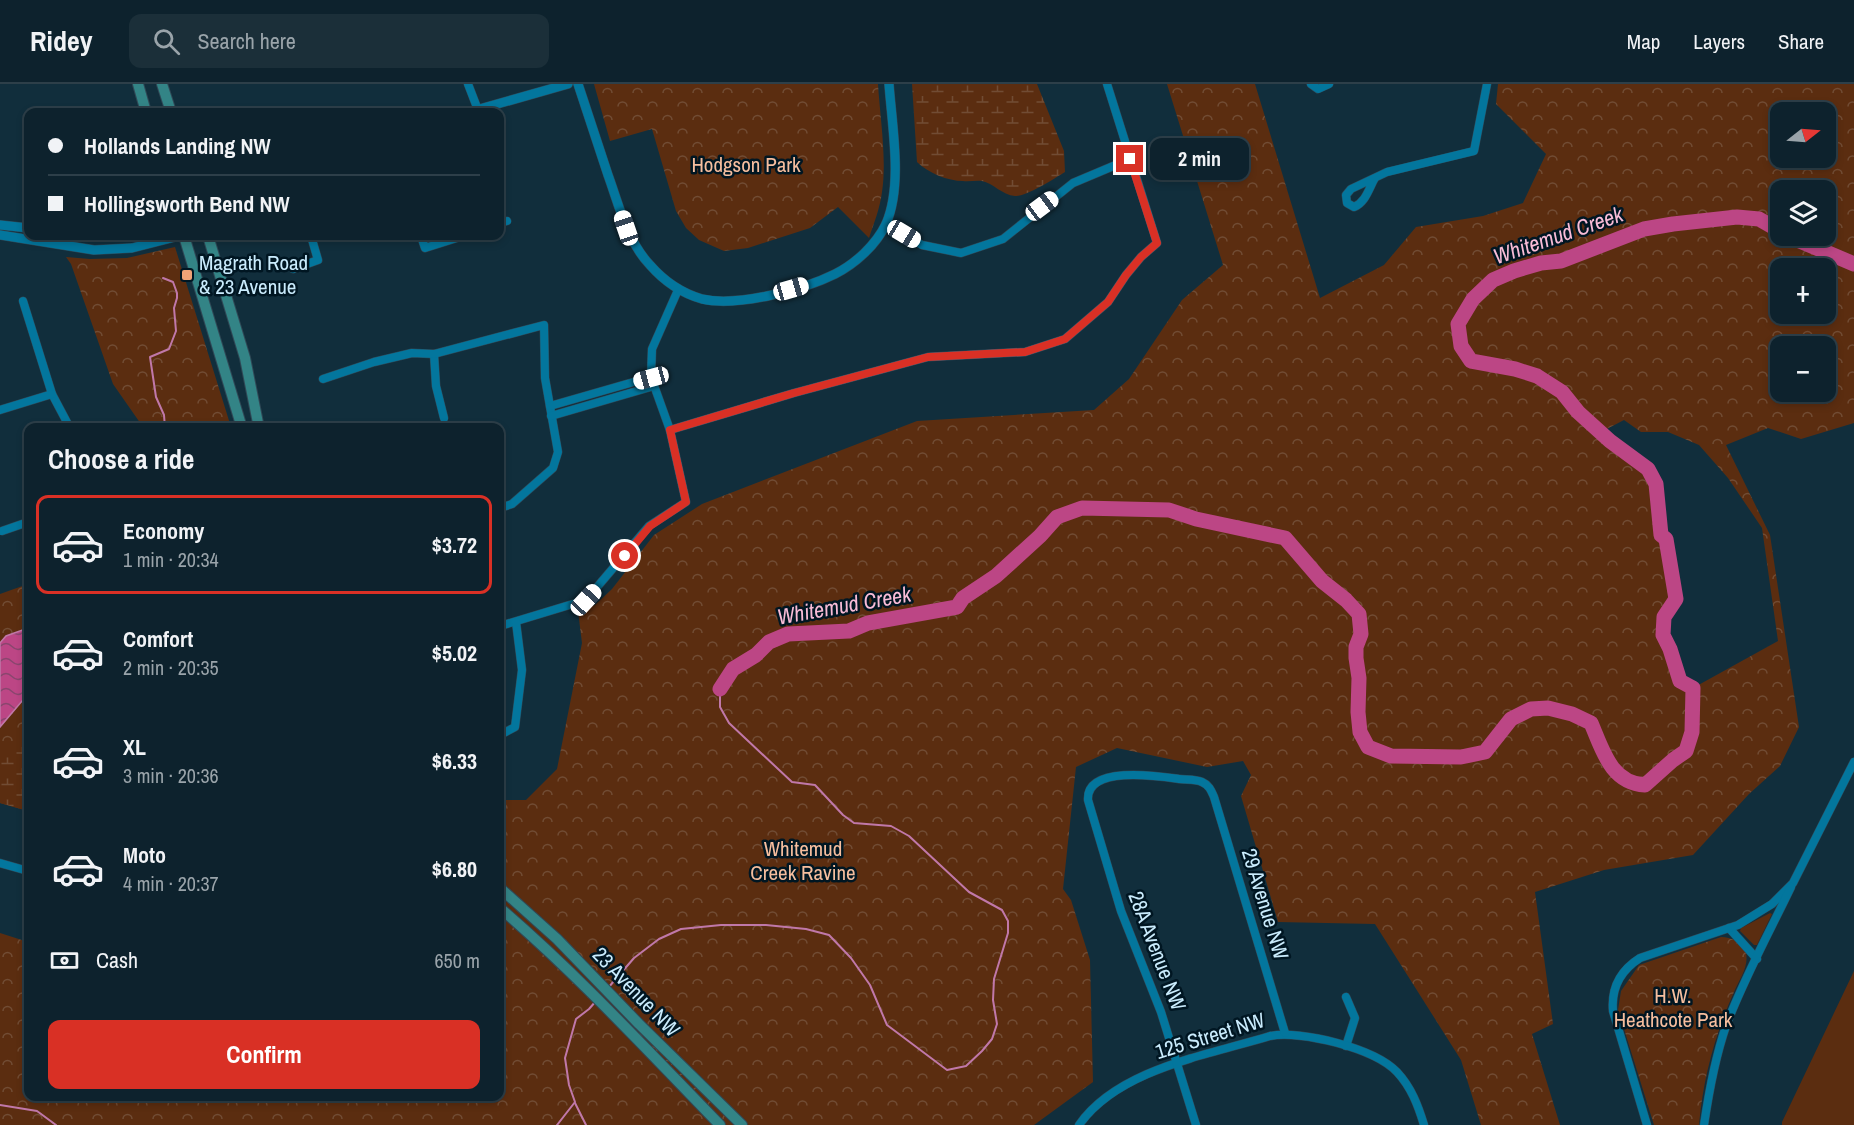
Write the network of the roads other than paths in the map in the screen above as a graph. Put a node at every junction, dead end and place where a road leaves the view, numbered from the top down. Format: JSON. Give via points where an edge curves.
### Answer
{"nodes":[{"id":1,"x":138,"y":84,"type":"edge"},
{"id":2,"x":162,"y":84,"type":"edge"},
{"id":3,"x":468,"y":84,"type":"edge"},
{"id":4,"x":568,"y":84,"type":"edge"},
{"id":5,"x":578,"y":84,"type":"edge"},
{"id":6,"x":889,"y":84,"type":"edge"},
{"id":7,"x":1107,"y":84,"type":"edge"},
{"id":8,"x":1311,"y":84,"type":"edge"},
{"id":9,"x":1329,"y":84,"type":"edge"},
{"id":10,"x":1487,"y":84,"type":"edge"},
{"id":11,"x":145,"y":108,"type":"edge"},
{"id":12,"x":170,"y":108,"type":"edge"},
{"id":13,"x":472,"y":108,"type":"edge"},
{"id":14,"x":484,"y":108,"type":"edge"},
{"id":15,"x":1130,"y":159,"type":"junction"},
{"id":16,"x":1375,"y":177,"type":"dead end"},
{"id":17,"x":886,"y":223,"type":"junction"},
{"id":18,"x":0,"y":225,"type":"edge"},
{"id":19,"x":24,"y":228,"type":"edge"},
{"id":20,"x":0,"y":235,"type":"edge"},
{"id":21,"x":24,"y":239,"type":"edge"},
{"id":22,"x":31,"y":240,"type":"edge"},
{"id":23,"x":165,"y":240,"type":"edge"},
{"id":24,"x":183,"y":240,"type":"edge"},
{"id":25,"x":209,"y":240,"type":"edge"},
{"id":26,"x":312,"y":240,"type":"edge"},
{"id":27,"x":422,"y":240,"type":"edge"},
{"id":28,"x":450,"y":240,"type":"edge"},
{"id":29,"x":293,"y":269,"type":"dead end"},
{"id":30,"x":678,"y":290,"type":"junction"},
{"id":31,"x":22,"y":301,"type":"dead end"},
{"id":32,"x":434,"y":354,"type":"junction"},
{"id":33,"x":651,"y":378,"type":"junction"},
{"id":34,"x":323,"y":380,"type":"dead end"},
{"id":35,"x":654,"y":386,"type":"junction"},
{"id":36,"x":52,"y":394,"type":"junction"},
{"id":37,"x":550,"y":406,"type":"junction"},
{"id":38,"x":0,"y":410,"type":"edge"},
{"id":39,"x":551,"y":416,"type":"junction"},
{"id":40,"x":444,"y":418,"type":"dead end"},
{"id":41,"x":67,"y":423,"type":"edge"},
{"id":42,"x":240,"y":423,"type":"edge"},
{"id":43,"x":258,"y":423,"type":"edge"},
{"id":44,"x":670,"y":430,"type":"junction"},
{"id":45,"x":504,"y":507,"type":"edge"},
{"id":46,"x":24,"y":523,"type":"edge"},
{"id":47,"x":2,"y":531,"type":"edge"},
{"id":48,"x":516,"y":622,"type":"junction"},
{"id":49,"x":504,"y":625,"type":"edge"},
{"id":50,"x":504,"y":733,"type":"edge"},
{"id":51,"x":1854,"y":762,"type":"edge"},
{"id":52,"x":1208,"y":786,"type":"joint"},
{"id":53,"x":0,"y":863,"type":"edge"},
{"id":54,"x":24,"y":870,"type":"edge"},
{"id":55,"x":1793,"y":883,"type":"junction"},
{"id":56,"x":504,"y":891,"type":"edge"},
{"id":57,"x":504,"y":912,"type":"edge"},
{"id":58,"x":1729,"y":928,"type":"junction"},
{"id":59,"x":1757,"y":958,"type":"junction"},
{"id":60,"x":1346,"y":997,"type":"dead end"},
{"id":61,"x":1285,"y":1033,"type":"junction"},
{"id":62,"x":1346,"y":1046,"type":"junction"},
{"id":63,"x":1178,"y":1064,"type":"junction"},
{"id":64,"x":720,"y":1125,"type":"edge"},
{"id":65,"x":742,"y":1125,"type":"edge"},
{"id":66,"x":1079,"y":1125,"type":"edge"},
{"id":67,"x":1196,"y":1125,"type":"edge"},
{"id":68,"x":1424,"y":1125,"type":"edge"},
{"id":69,"x":1647,"y":1125,"type":"edge"},
{"id":70,"x":1704,"y":1125,"type":"edge"}],
"edges":[{"from":1,"to":11,"type":"main road"},
{"from":2,"to":12,"type":"main road"},
{"from":3,"to":13,"type":"street"},
{"from":4,"to":14,"type":"street"},
{"from":5,"to":30,"type":"street","via":[[626,228],[648,264]]},
{"from":6,"to":17,"type":"street","via":[[896,181]]},
{"from":7,"to":15,"type":"street"},
{"from":8,"to":9,"type":"street","via":[[1318,89]]},
{"from":10,"to":16,"type":"street","via":[[1474,151]]},
{"from":15,"to":17,"type":"street","via":[[1073,183],[1003,239],[961,253],[922,245]]},
{"from":15,"to":44,"type":"street","via":[[1157,243],[1126,275],[1108,302],[1065,339],[1025,352],[928,357]]},
{"from":17,"to":30,"type":"street","via":[[857,260],[813,283],[728,303]]},
{"from":18,"to":19,"type":"street"},
{"from":20,"to":21,"type":"street"},
{"from":22,"to":23,"type":"street","via":[[94,250],[132,248]]},
{"from":24,"to":42,"type":"main road"},
{"from":25,"to":43,"type":"main road","via":[[243,351]]},
{"from":26,"to":29,"type":"street","via":[[318,260]]},
{"from":27,"to":28,"type":"street","via":[[425,248]]},
{"from":30,"to":33,"type":"street","via":[[652,349]]},
{"from":31,"to":36,"type":"street"},
{"from":32,"to":34,"type":"street","via":[[374,362]]},
{"from":32,"to":37,"type":"street","via":[[544,325]]},
{"from":32,"to":40,"type":"street"},
{"from":33,"to":35,"type":"street"},
{"from":33,"to":37,"type":"street"},
{"from":35,"to":39,"type":"street"},
{"from":35,"to":44,"type":"street"},
{"from":36,"to":38,"type":"street"},
{"from":36,"to":41,"type":"street"},
{"from":37,"to":39,"type":"street"},
{"from":39,"to":45,"type":"street","via":[[558,452],[553,468]]},
{"from":44,"to":48,"type":"street","via":[[686,502],[650,526],[586,600]]},
{"from":46,"to":47,"type":"street"},
{"from":48,"to":49,"type":"street"},
{"from":48,"to":50,"type":"street","via":[[522,670],[515,727]]},
{"from":51,"to":55,"type":"street"},
{"from":52,"to":61,"type":"street","name":"29 Avenue NW"},
{"from":52,"to":63,"type":"street","name":"28A Avenue NW","via":[[1198,781],[1134,774],[1098,782],[1089,788],[1088,800],[1122,914],[1159,1004]]},
{"from":53,"to":54,"type":"street"},
{"from":55,"to":58,"type":"street","via":[[1765,909]]},
{"from":55,"to":59,"type":"street"},
{"from":56,"to":65,"type":"main road","name":"23 Avenue NW"},
{"from":57,"to":64,"type":"main road","name":"23 Avenue NW"},
{"from":58,"to":59,"type":"street"},
{"from":58,"to":69,"type":"street","via":[[1640,958],[1618,980],[1613,1011]]},
{"from":59,"to":70,"type":"street","via":[[1720,1046]]},
{"from":60,"to":62,"type":"street","via":[[1355,1018]]},
{"from":61,"to":62,"type":"street","name":"125 Street NW"},
{"from":61,"to":63,"type":"street","name":"125 Street NW"},
{"from":62,"to":68,"type":"street","name":"125 Street NW","via":[[1376,1057],[1397,1072],[1413,1093]]},
{"from":63,"to":66,"type":"street","name":"125 Street NW","via":[[1118,1088]]},
{"from":63,"to":67,"type":"street","name":"28A Avenue NW"}]}
